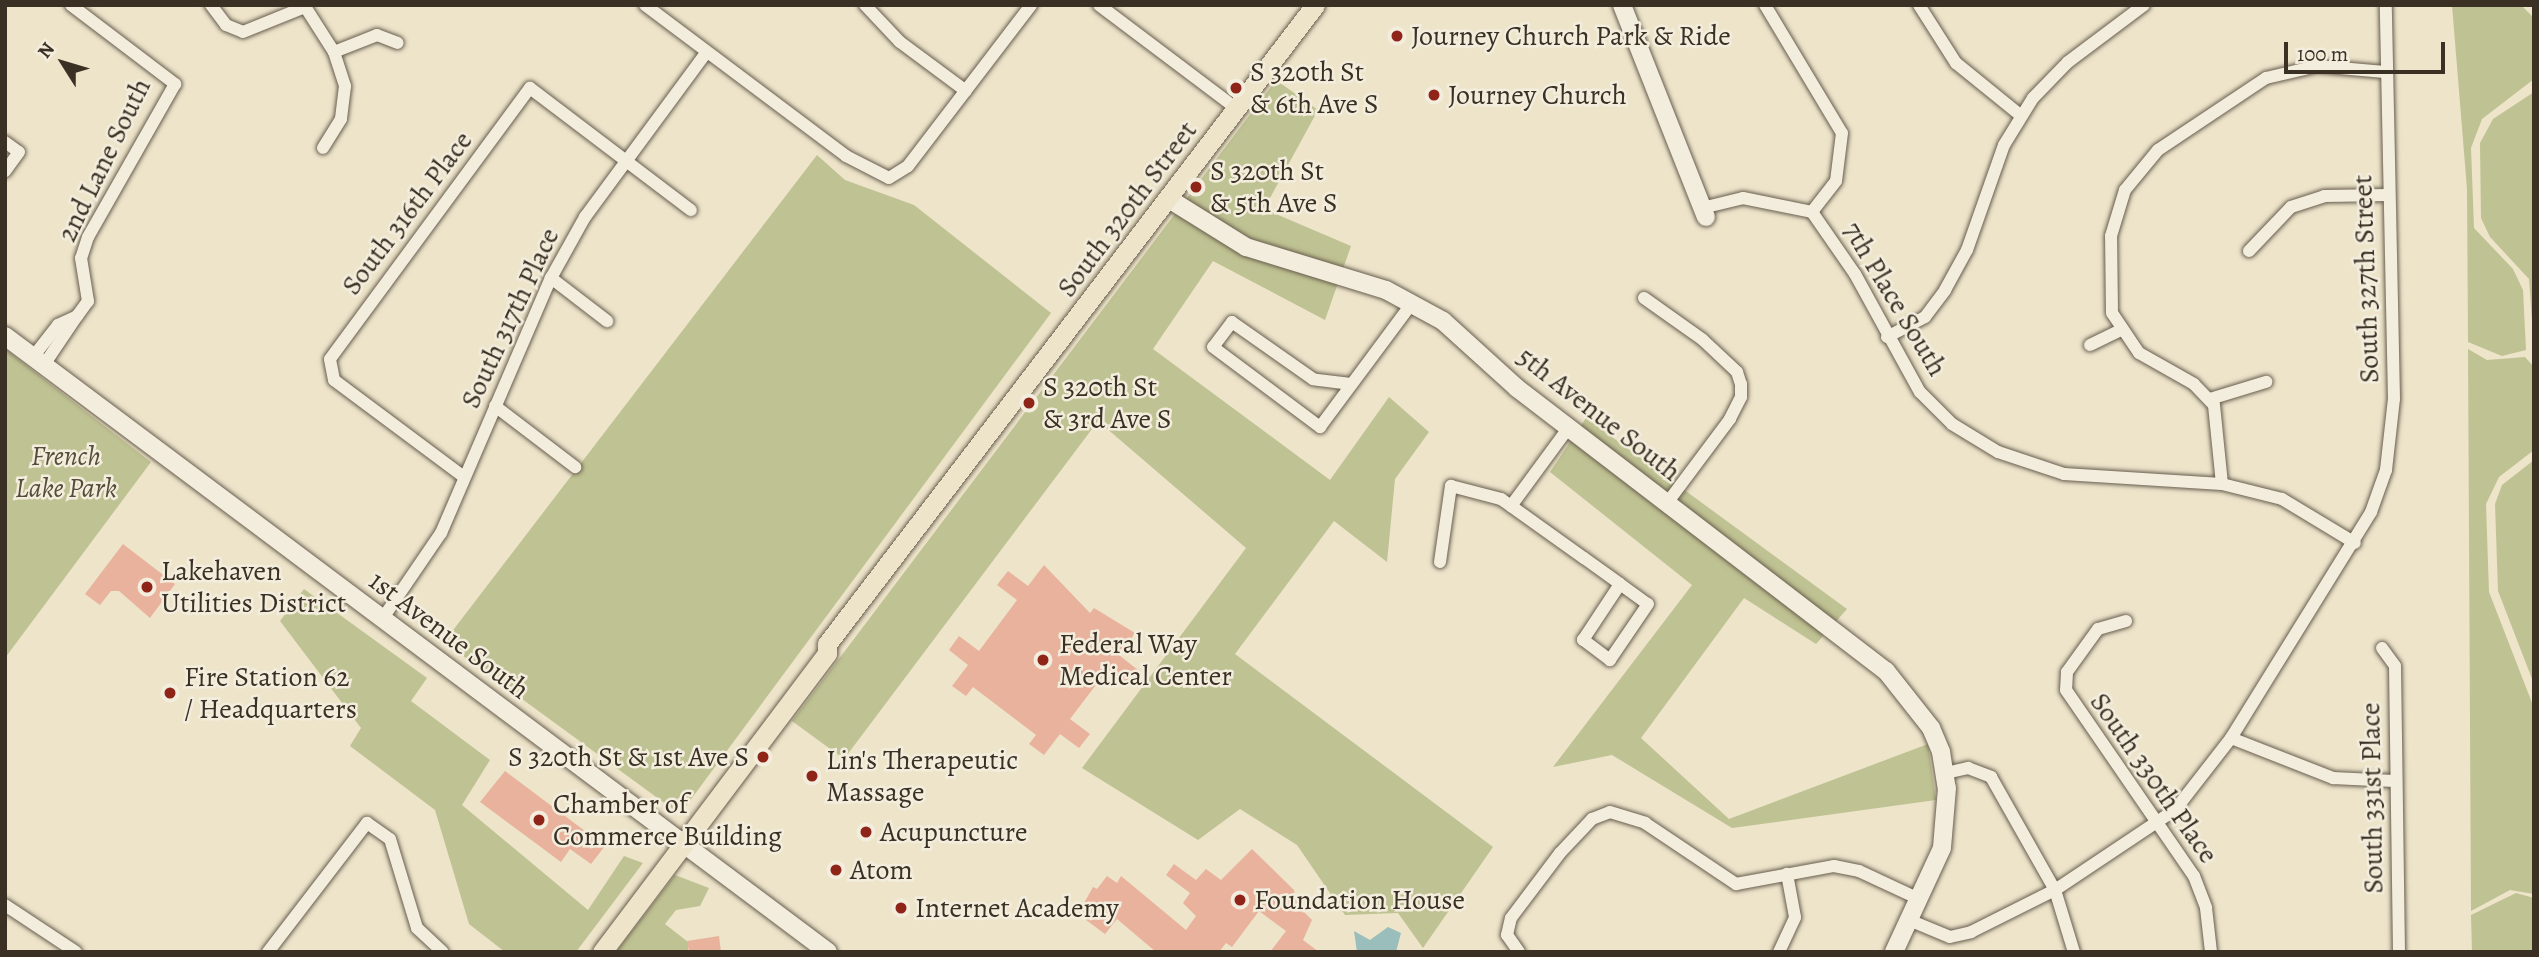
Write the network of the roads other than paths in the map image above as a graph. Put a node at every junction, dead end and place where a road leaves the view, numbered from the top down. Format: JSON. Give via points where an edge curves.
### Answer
{"nodes":[{"id":1,"x":71,"y":5,"type":"edge"},
{"id":2,"x":211,"y":5,"type":"edge"},
{"id":3,"x":645,"y":5,"type":"edge"},
{"id":4,"x":865,"y":5,"type":"edge"},
{"id":5,"x":1031,"y":5,"type":"edge"},
{"id":6,"x":1099,"y":5,"type":"edge"},
{"id":7,"x":1315,"y":5,"type":"edge"},
{"id":8,"x":1622,"y":5,"type":"edge"},
{"id":9,"x":1765,"y":5,"type":"edge"},
{"id":10,"x":1919,"y":5,"type":"edge"},
{"id":11,"x":2144,"y":5,"type":"edge"},
{"id":12,"x":2386,"y":5,"type":"edge"},
{"id":13,"x":305,"y":6,"type":"edge"},
{"id":14,"x":398,"y":43,"type":"dead end"},
{"id":15,"x":334,"y":52,"type":"junction"},
{"id":16,"x":706,"y":53,"type":"junction"},
{"id":17,"x":2385,"y":72,"type":"junction"},
{"id":18,"x":966,"y":91,"type":"junction"},
{"id":19,"x":1237,"y":109,"type":"junction"},
{"id":20,"x":2020,"y":115,"type":"junction"},
{"id":21,"x":5,"y":142,"type":"edge"},
{"id":22,"x":323,"y":148,"type":"dead end"},
{"id":23,"x":626,"y":161,"type":"junction"},
{"id":24,"x":5,"y":171,"type":"edge"},
{"id":25,"x":2387,"y":195,"type":"junction"},
{"id":26,"x":1169,"y":199,"type":"junction"},
{"id":27,"x":691,"y":210,"type":"dead end"},
{"id":28,"x":1704,"y":212,"type":"joint"},
{"id":29,"x":1812,"y":212,"type":"junction"},
{"id":30,"x":2249,"y":251,"type":"dead end"},
{"id":31,"x":551,"y":278,"type":"junction"},
{"id":32,"x":1644,"y":298,"type":"dead end"},
{"id":33,"x":1412,"y":303,"type":"junction"},
{"id":34,"x":607,"y":321,"type":"dead end"},
{"id":35,"x":2119,"y":331,"type":"junction"},
{"id":36,"x":5,"y":336,"type":"edge"},
{"id":37,"x":1887,"y":337,"type":"junction"},
{"id":38,"x":2090,"y":345,"type":"dead end"},
{"id":39,"x":38,"y":361,"type":"junction"},
{"id":40,"x":2266,"y":382,"type":"dead end"},
{"id":41,"x":1351,"y":384,"type":"junction"},
{"id":42,"x":2210,"y":400,"type":"junction"},
{"id":43,"x":495,"y":406,"type":"junction"},
{"id":44,"x":1569,"y":427,"type":"junction"},
{"id":45,"x":575,"y":467,"type":"dead end"},
{"id":46,"x":464,"y":477,"type":"junction"},
{"id":47,"x":2222,"y":484,"type":"junction"},
{"id":48,"x":1668,"y":502,"type":"junction"},
{"id":49,"x":1511,"y":506,"type":"junction"},
{"id":50,"x":2355,"y":543,"type":"junction"},
{"id":51,"x":1440,"y":562,"type":"dead end"},
{"id":52,"x":1620,"y":584,"type":"junction"},
{"id":53,"x":383,"y":618,"type":"junction"},
{"id":54,"x":2126,"y":621,"type":"dead end"},
{"id":55,"x":2382,"y":648,"type":"dead end"},
{"id":56,"x":2231,"y":738,"type":"junction"},
{"id":57,"x":1946,"y":773,"type":"junction"},
{"id":58,"x":2394,"y":781,"type":"junction"},
{"id":59,"x":2158,"y":823,"type":"junction"},
{"id":60,"x":684,"y":845,"type":"junction"},
{"id":61,"x":1787,"y":874,"type":"junction"},
{"id":62,"x":2056,"y":890,"type":"junction"},
{"id":63,"x":1919,"y":899,"type":"junction"},
{"id":64,"x":5,"y":905,"type":"edge"},
{"id":65,"x":1909,"y":920,"type":"junction"},
{"id":66,"x":76,"y":952,"type":"edge"},
{"id":67,"x":268,"y":952,"type":"edge"},
{"id":68,"x":443,"y":952,"type":"edge"},
{"id":69,"x":602,"y":952,"type":"edge"},
{"id":70,"x":828,"y":952,"type":"edge"},
{"id":71,"x":1519,"y":952,"type":"edge"},
{"id":72,"x":1779,"y":952,"type":"edge"},
{"id":73,"x":1894,"y":952,"type":"edge"},
{"id":74,"x":2074,"y":952,"type":"edge"},
{"id":75,"x":2211,"y":952,"type":"edge"},
{"id":76,"x":2399,"y":952,"type":"edge"}],
"edges":[{"from":1,"to":39,"type":"street","name":"2nd Lane South","via":[[175,84],[88,237],[81,257],[88,301],[77,316],[58,325]]},
{"from":2,"to":13,"type":"street","via":[[226,25],[243,32]]},
{"from":3,"to":16,"type":"street"},
{"from":4,"to":18,"type":"street","via":[[900,42]]},
{"from":5,"to":18,"type":"street"},
{"from":6,"to":19,"type":"street"},
{"from":7,"to":19,"type":"main road","name":"South 320th Street"},
{"from":8,"to":28,"type":"street"},
{"from":9,"to":29,"type":"street","via":[[1842,133],[1836,181]]},
{"from":10,"to":20,"type":"street","via":[[1956,62]]},
{"from":11,"to":20,"type":"street","via":[[2068,62]]},
{"from":12,"to":17,"type":"street","name":"South 327th Street"},
{"from":13,"to":15,"type":"street"},
{"from":14,"to":15,"type":"street","via":[[377,35]]},
{"from":15,"to":22,"type":"street","via":[[343,75],[344,108]]},
{"from":16,"to":18,"type":"street","via":[[858,164],[889,178],[905,171]]},
{"from":16,"to":23,"type":"street","name":"South 317th Place"},
{"from":17,"to":25,"type":"street","name":"South 327th Street"},
{"from":17,"to":35,"type":"street","via":[[2304,67],[2248,87],[2158,150],[2125,191],[2108,265],[2110,302]]},
{"from":19,"to":26,"type":"main road","name":"South 320th Street"},
{"from":20,"to":37,"type":"street","via":[[1997,163],[1967,250],[1945,290],[1924,317]]},
{"from":21,"to":24,"type":"street","via":[[19,152]]},
{"from":23,"to":27,"type":"street"},
{"from":23,"to":31,"type":"street","name":"South 317th Place"},
{"from":23,"to":46,"type":"street","name":"South 316th Place","via":[[530,88],[330,359],[328,370],[334,380]]},
{"from":25,"to":30,"type":"street","via":[[2341,194],[2299,204],[2279,216]]},
{"from":25,"to":50,"type":"street","name":"South 327th Street","via":[[2390,442],[2381,489]]},
{"from":26,"to":33,"type":"street","name":"5th Avenue South","via":[[1246,247],[1387,290]]},
{"from":26,"to":60,"type":"main road","name":"South 320th Street","via":[[983,447],[982,458],[846,639],[827,653]]},
{"from":28,"to":29,"type":"street","name":"7th Place South","via":[[1743,198]]},
{"from":29,"to":37,"type":"street","name":"7th Place South","via":[[1855,274]]},
{"from":31,"to":34,"type":"street"},
{"from":31,"to":43,"type":"street","name":"South 317th Place"},
{"from":32,"to":48,"type":"street","via":[[1703,340],[1737,372],[1741,384],[1741,397],[1730,419]]},
{"from":33,"to":41,"type":"street"},
{"from":33,"to":44,"type":"street","name":"5th Avenue South","via":[[1452,328]]},
{"from":35,"to":38,"type":"street"},
{"from":35,"to":42,"type":"street","via":[[2143,357],[2183,377]]},
{"from":36,"to":39,"type":"street","name":"1st Avenue South"},
{"from":37,"to":47,"type":"street","name":"7th Place South","via":[[1934,408],[1974,439],[2010,457],[2064,474]]},
{"from":39,"to":53,"type":"street","name":"1st Avenue South"},
{"from":40,"to":42,"type":"street"},
{"from":41,"to":41,"type":"street","via":[[1320,426],[1213,347],[1232,322],[1310,377]]},
{"from":42,"to":47,"type":"street","via":[[2218,420]]},
{"from":43,"to":45,"type":"street"},
{"from":43,"to":46,"type":"street","name":"South 317th Place"},
{"from":44,"to":48,"type":"street","name":"5th Avenue South"},
{"from":44,"to":49,"type":"street"},
{"from":46,"to":53,"type":"street","name":"South 317th Place","via":[[441,533]]},
{"from":47,"to":50,"type":"street","name":"7th Place South","via":[[2303,507]]},
{"from":48,"to":57,"type":"street","name":"5th Avenue South","via":[[1858,645],[1913,702],[1941,752]]},
{"from":49,"to":51,"type":"street","via":[[1451,486]]},
{"from":49,"to":52,"type":"street"},
{"from":50,"to":56,"type":"street","name":"South 327th Street"},
{"from":52,"to":52,"type":"street","via":[[1648,604],[1610,660],[1583,640]]},
{"from":53,"to":60,"type":"street","name":"1st Avenue South"},
{"from":54,"to":59,"type":"street","name":"South 330th Place","via":[[2098,629],[2067,672],[2066,690]]},
{"from":55,"to":58,"type":"street","name":"South 331st Place","via":[[2395,666]]},
{"from":56,"to":58,"type":"street","via":[[2333,778]]},
{"from":56,"to":59,"type":"street","name":"South 327th Street","via":[[2195,790]]},
{"from":57,"to":62,"type":"street","via":[[1968,768],[1991,777]]},
{"from":57,"to":63,"type":"street","name":"5th Avenue South","via":[[1942,848]]},
{"from":58,"to":76,"type":"street","name":"South 331st Place"},
{"from":59,"to":62,"type":"street","name":"South 327th Street"},
{"from":59,"to":75,"type":"street","name":"South 330th Place","via":[[2198,883]]},
{"from":60,"to":69,"type":"main road","name":"South 320th Street"},
{"from":60,"to":70,"type":"street","name":"1st Avenue South"},
{"from":61,"to":63,"type":"street","via":[[1846,867]]},
{"from":61,"to":71,"type":"street","via":[[1734,883],[1661,832],[1620,812],[1595,817],[1560,853],[1511,918],[1507,935]]},
{"from":61,"to":72,"type":"street","via":[[1795,918]]},
{"from":62,"to":65,"type":"street","name":"South 327th Street","via":[[1962,936],[1940,935]]},
{"from":62,"to":74,"type":"street"},
{"from":63,"to":65,"type":"street","name":"5th Avenue South"},
{"from":64,"to":66,"type":"street","via":[[47,928]]},
{"from":65,"to":73,"type":"street","name":"5th Avenue South"},
{"from":67,"to":68,"type":"street","via":[[359,831],[372,824],[386,834],[417,928]]}]}
